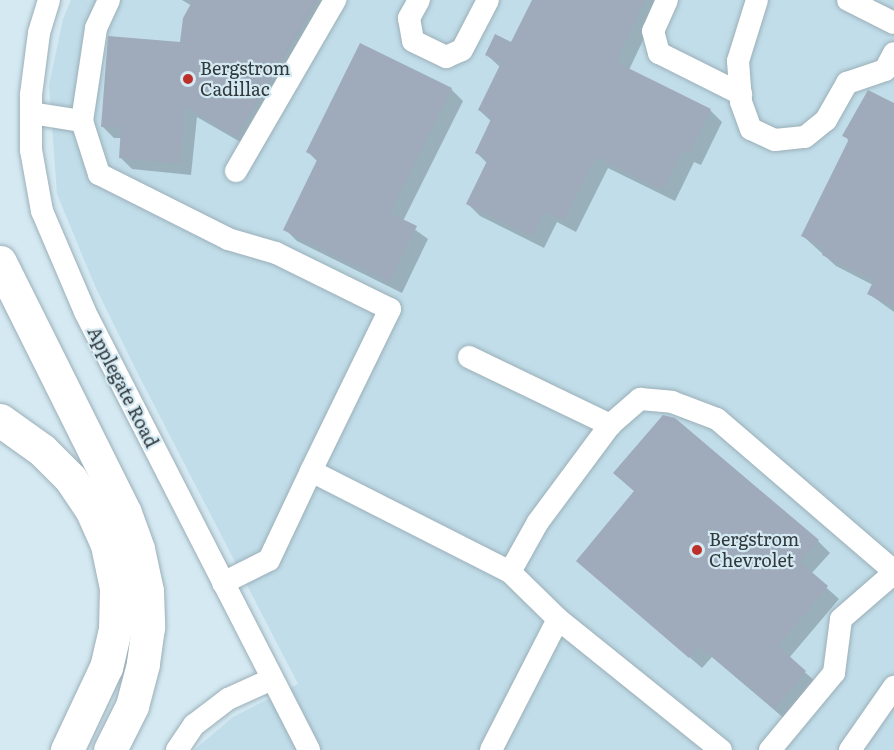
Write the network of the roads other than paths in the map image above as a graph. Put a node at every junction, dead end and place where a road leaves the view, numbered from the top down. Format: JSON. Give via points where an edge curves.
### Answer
{"nodes":[{"id":1,"x":49,"y":0,"type":"edge"},
{"id":2,"x":109,"y":0,"type":"edge"},
{"id":3,"x":335,"y":0,"type":"edge"},
{"id":4,"x":419,"y":0,"type":"edge"},
{"id":5,"x":488,"y":0,"type":"edge"},
{"id":6,"x":667,"y":0,"type":"edge"},
{"id":7,"x":757,"y":0,"type":"edge"},
{"id":8,"x":848,"y":0,"type":"edge"},
{"id":9,"x":894,"y":23,"type":"edge"},
{"id":10,"x":894,"y":53,"type":"edge"},
{"id":11,"x":741,"y":94,"type":"junction"},
{"id":12,"x":31,"y":113,"type":"junction"},
{"id":13,"x":82,"y":121,"type":"junction"},
{"id":14,"x":236,"y":171,"type":"dead end"},
{"id":15,"x":0,"y":262,"type":"edge"},
{"id":16,"x":469,"y":357,"type":"dead end"},
{"id":17,"x":0,"y":420,"type":"edge"},
{"id":18,"x":610,"y":424,"type":"junction"},
{"id":19,"x":311,"y":471,"type":"junction"},
{"id":20,"x":510,"y":572,"type":"junction"},
{"id":21,"x":894,"y":572,"type":"edge"},
{"id":22,"x":223,"y":583,"type":"junction"},
{"id":23,"x":558,"y":619,"type":"junction"},
{"id":24,"x":270,"y":680,"type":"junction"},
{"id":25,"x":894,"y":687,"type":"edge"},
{"id":26,"x":67,"y":750,"type":"edge"},
{"id":27,"x":110,"y":750,"type":"edge"},
{"id":28,"x":177,"y":750,"type":"edge"},
{"id":29,"x":309,"y":750,"type":"edge"},
{"id":30,"x":491,"y":750,"type":"edge"},
{"id":31,"x":721,"y":750,"type":"edge"},
{"id":32,"x":770,"y":750,"type":"edge"},
{"id":33,"x":850,"y":750,"type":"edge"}],
"edges":[{"from":1,"to":12,"type":"street","name":"Applegate Road","via":[[39,33]]},
{"from":2,"to":13,"type":"street","via":[[96,28]]},
{"from":3,"to":14,"type":"street"},
{"from":4,"to":5,"type":"street","via":[[409,18],[413,41],[446,57],[462,50]]},
{"from":6,"to":11,"type":"street","via":[[653,30],[659,53]]},
{"from":7,"to":11,"type":"street","via":[[738,61]]},
{"from":8,"to":9,"type":"street"},
{"from":10,"to":11,"type":"street","via":[[885,70],[847,83],[826,120],[805,137],[775,140],[751,129]]},
{"from":12,"to":13,"type":"street"},
{"from":12,"to":22,"type":"street","name":"Applegate Road","via":[[31,150],[42,211],[85,312]]},
{"from":13,"to":19,"type":"street","via":[[99,174],[228,239],[276,253],[390,309]]},
{"from":15,"to":27,"type":"highway","via":[[125,513],[138,549],[147,600],[143,664],[132,706]]},
{"from":16,"to":18,"type":"street"},
{"from":17,"to":26,"type":"highway","via":[[42,450],[75,486],[107,545],[116,588],[115,629],[106,667]]},
{"from":18,"to":20,"type":"street","via":[[538,522]]},
{"from":18,"to":21,"type":"street","via":[[640,399],[672,402],[717,419]]},
{"from":19,"to":20,"type":"street"},
{"from":19,"to":22,"type":"street","via":[[269,560]]},
{"from":20,"to":23,"type":"street"},
{"from":21,"to":32,"type":"street","via":[[842,619],[834,673]]},
{"from":22,"to":24,"type":"street","name":"Applegate Road"},
{"from":23,"to":30,"type":"street"},
{"from":23,"to":31,"type":"street"},
{"from":24,"to":28,"type":"street","via":[[228,699],[203,718]]},
{"from":24,"to":29,"type":"street","name":"Applegate Road"},
{"from":25,"to":33,"type":"street"}]}
